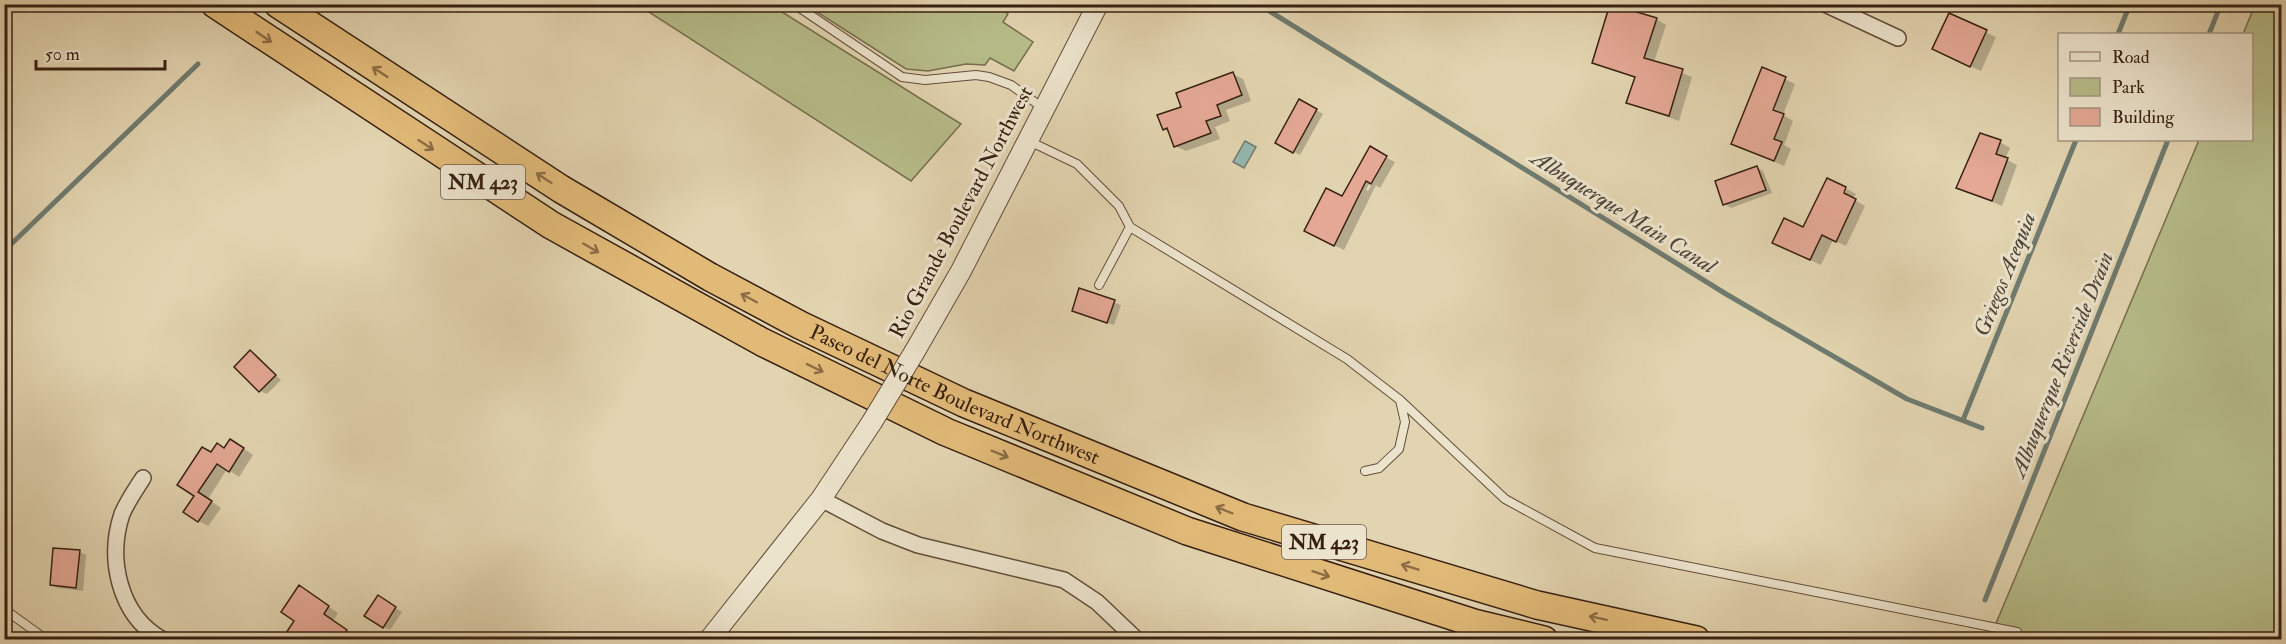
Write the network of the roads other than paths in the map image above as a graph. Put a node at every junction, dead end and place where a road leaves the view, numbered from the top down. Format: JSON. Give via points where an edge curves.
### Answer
{"nodes":[{"id":1,"x":215,"y":4,"type":"edge"},
{"id":2,"x":278,"y":4,"type":"edge"},
{"id":3,"x":794,"y":4,"type":"edge"},
{"id":4,"x":1098,"y":4,"type":"edge"},
{"id":5,"x":1825,"y":4,"type":"edge"},
{"id":6,"x":1898,"y":38,"type":"dead end"},
{"id":7,"x":1044,"y":108,"type":"junction"},
{"id":8,"x":1028,"y":141,"type":"junction"},
{"id":9,"x":1130,"y":227,"type":"junction"},
{"id":10,"x":1099,"y":285,"type":"dead end"},
{"id":11,"x":1400,"y":400,"type":"junction"},
{"id":12,"x":1365,"y":471,"type":"dead end"},
{"id":13,"x":143,"y":478,"type":"dead end"},
{"id":14,"x":820,"y":499,"type":"junction"},
{"id":15,"x":4,"y":609,"type":"edge"},
{"id":16,"x":2017,"y":632,"type":"dead end"},
{"id":17,"x":47,"y":639,"type":"edge"},
{"id":18,"x":163,"y":639,"type":"edge"},
{"id":19,"x":709,"y":639,"type":"edge"},
{"id":20,"x":1137,"y":639,"type":"edge"},
{"id":21,"x":1544,"y":639,"type":"edge"},
{"id":22,"x":1696,"y":639,"type":"edge"}],
"edges":[{"from":1,"to":21,"type":"highway","name":"Paseo del Norte Boulevard Northwest","number":"NM 423","one_way":true,"via":[[550,225],[762,342],[946,432],[1187,531],[1474,623]]},
{"from":22,"to":2,"type":"highway","name":"Paseo del Norte Boulevard Northwest","number":"NM 423","one_way":true,"via":[[1537,605],[1243,518],[964,404],[710,277],[561,189]]},
{"from":3,"to":7,"type":"lane","via":[[902,77],[926,80],[989,76],[1011,85]]},
{"from":4,"to":7,"type":"street","name":"Rio Grande Boulevard Northwest"},
{"from":5,"to":6,"type":"street"},
{"from":7,"to":8,"type":"street","name":"Rio Grande Boulevard Northwest"},
{"from":8,"to":9,"type":"lane","via":[[1077,164],[1119,206]]},
{"from":8,"to":14,"type":"street","name":"Rio Grande Boulevard Northwest","bridge":true,"via":[[915,351]]},
{"from":9,"to":10,"type":"lane"},
{"from":9,"to":11,"type":"lane","via":[[1347,359]]},
{"from":11,"to":12,"type":"lane","via":[[1406,422],[1399,449],[1379,468]]},
{"from":11,"to":16,"type":"lane","via":[[1505,499],[1595,548]]},
{"from":13,"to":18,"type":"street","via":[[122,513],[116,551],[118,578],[128,608]]},
{"from":14,"to":19,"type":"street","name":"Rio Grande Boulevard Northwest"},
{"from":14,"to":20,"type":"street","via":[[918,545],[1064,580],[1098,602]]},
{"from":15,"to":17,"type":"lane"}]}
